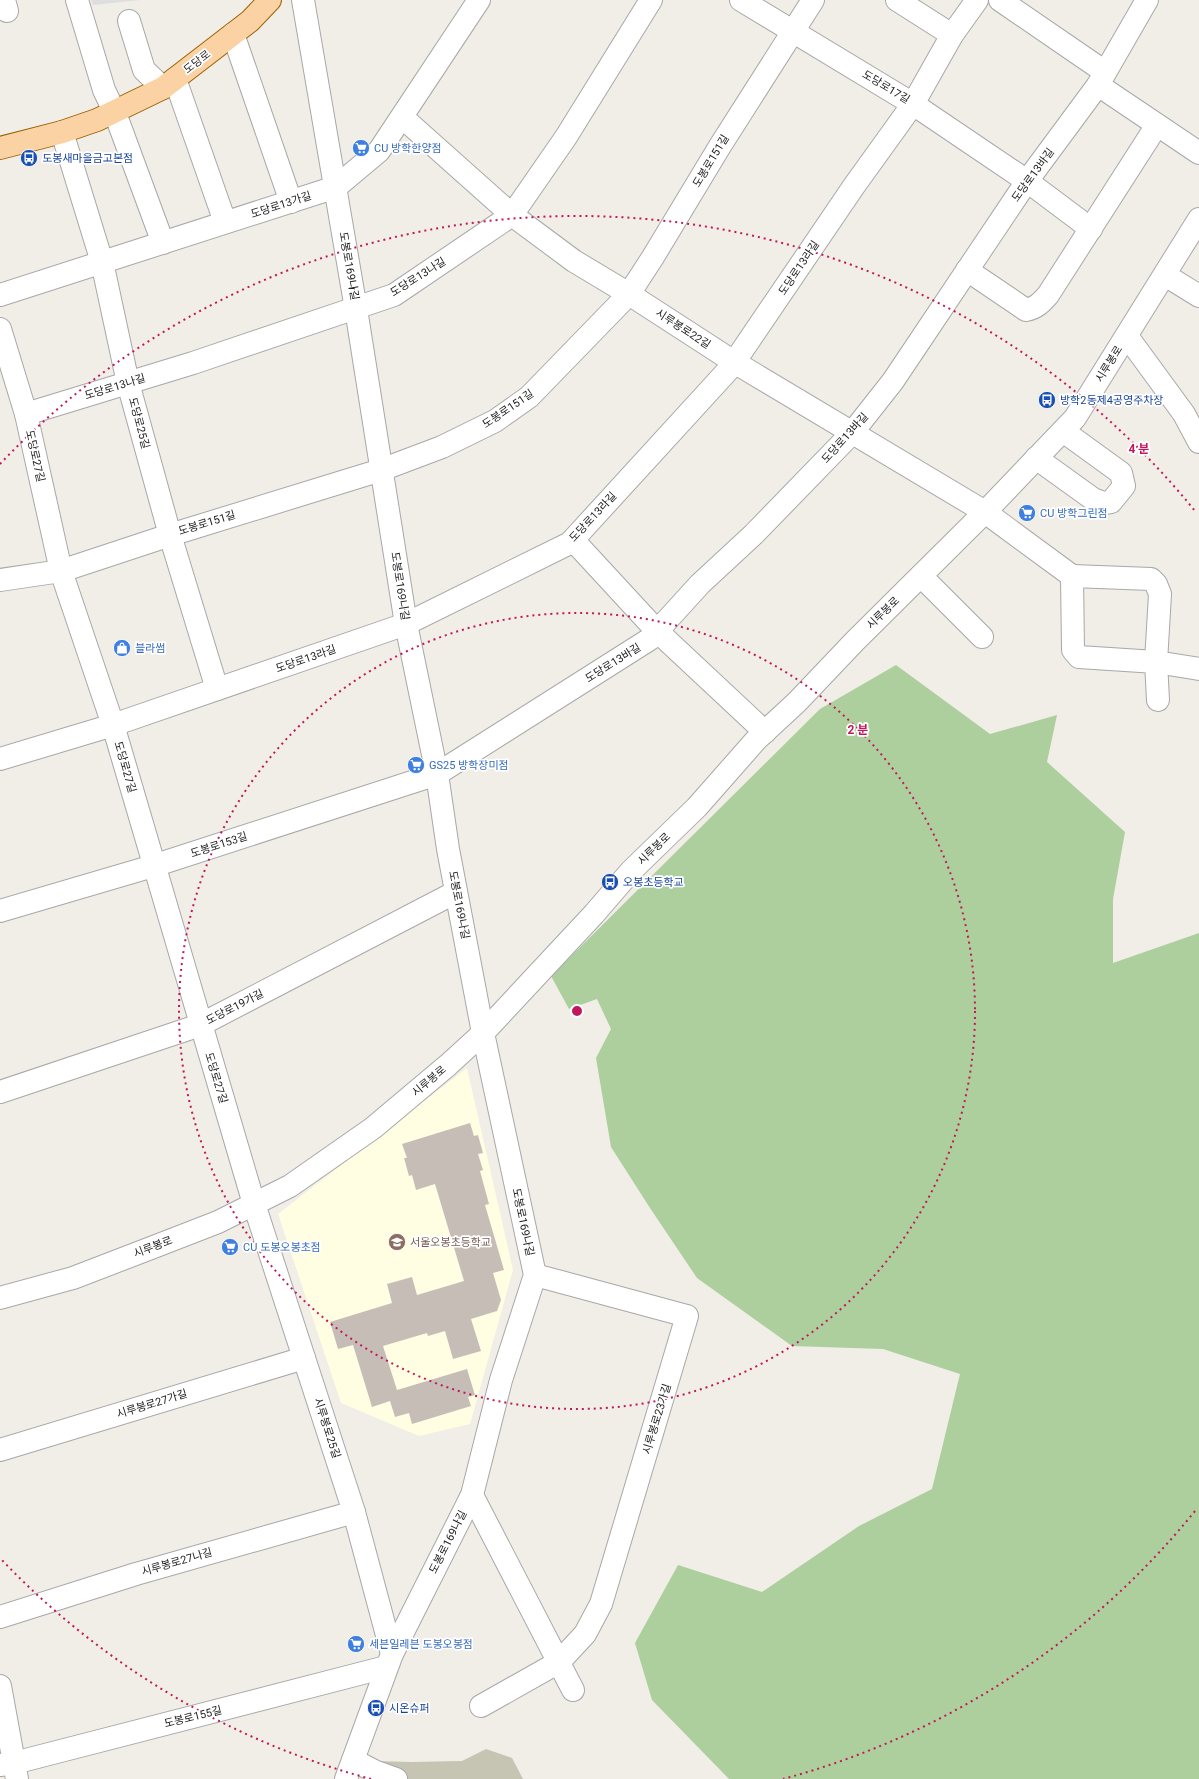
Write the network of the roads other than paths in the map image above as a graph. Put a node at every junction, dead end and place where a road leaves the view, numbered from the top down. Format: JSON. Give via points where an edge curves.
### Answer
{"nodes":[{"id":1,"x":78,"y":0,"type":"edge"},
{"id":2,"x":270,"y":0,"type":"edge"},
{"id":3,"x":303,"y":0,"type":"edge"},
{"id":4,"x":479,"y":0,"type":"edge"},
{"id":5,"x":651,"y":0,"type":"edge"},
{"id":6,"x":741,"y":0,"type":"edge"},
{"id":7,"x":813,"y":0,"type":"edge"},
{"id":8,"x":898,"y":0,"type":"edge"},
{"id":9,"x":977,"y":0,"type":"edge"},
{"id":10,"x":1000,"y":0,"type":"edge"},
{"id":11,"x":1147,"y":0,"type":"edge"},
{"id":12,"x":129,"y":21,"type":"dead end"},
{"id":13,"x":794,"y":30,"type":"junction"},
{"id":14,"x":233,"y":34,"type":"junction"},
{"id":15,"x":952,"y":34,"type":"junction"},
{"id":16,"x":1102,"y":79,"type":"junction"},
{"id":17,"x":169,"y":84,"type":"junction"},
{"id":18,"x":913,"y":104,"type":"junction"},
{"id":19,"x":115,"y":112,"type":"junction"},
{"id":20,"x":402,"y":116,"type":"junction"},
{"id":21,"x":1157,"y":125,"type":"junction"},
{"id":22,"x":62,"y":132,"type":"junction"},
{"id":23,"x":0,"y":148,"type":"edge"},
{"id":24,"x":1199,"y":153,"type":"edge"},
{"id":25,"x":1027,"y":181,"type":"junction"},
{"id":26,"x":336,"y":187,"type":"junction"},
{"id":27,"x":291,"y":202,"type":"junction"},
{"id":28,"x":512,"y":215,"type":"junction"},
{"id":29,"x":1199,"y":219,"type":"edge"},
{"id":30,"x":225,"y":222,"type":"junction"},
{"id":31,"x":1091,"y":229,"type":"junction"},
{"id":32,"x":163,"y":243,"type":"junction"},
{"id":33,"x":102,"y":262,"type":"junction"},
{"id":34,"x":967,"y":270,"type":"junction"},
{"id":35,"x":1164,"y":275,"type":"junction"},
{"id":36,"x":628,"y":294,"type":"junction"},
{"id":37,"x":0,"y":295,"type":"edge"},
{"id":38,"x":1199,"y":296,"type":"edge"},
{"id":39,"x":356,"y":309,"type":"junction"},
{"id":40,"x":0,"y":329,"type":"edge"},
{"id":41,"x":1127,"y":336,"type":"junction"},
{"id":42,"x":734,"y":362,"type":"junction"},
{"id":43,"x":128,"y":383,"type":"junction"},
{"id":44,"x":26,"y":414,"type":"junction"},
{"id":45,"x":1063,"y":431,"type":"junction"},
{"id":46,"x":852,"y":433,"type":"junction"},
{"id":47,"x":1199,"y":442,"type":"edge"},
{"id":48,"x":1036,"y":458,"type":"junction"},
{"id":49,"x":381,"y":470,"type":"junction"},
{"id":50,"x":985,"y":512,"type":"junction"},
{"id":51,"x":170,"y":535,"type":"junction"},
{"id":52,"x":573,"y":540,"type":"junction"},
{"id":53,"x":61,"y":571,"type":"junction"},
{"id":54,"x":921,"y":576,"type":"junction"},
{"id":55,"x":1072,"y":576,"type":"junction"},
{"id":56,"x":0,"y":580,"type":"edge"},
{"id":57,"x":406,"y":624,"type":"junction"},
{"id":58,"x":657,"y":632,"type":"junction"},
{"id":59,"x":982,"y":637,"type":"dead end"},
{"id":60,"x":1156,"y":662,"type":"junction"},
{"id":61,"x":1199,"y":669,"type":"edge"},
{"id":62,"x":217,"y":689,"type":"junction"},
{"id":63,"x":1158,"y":700,"type":"dead end"},
{"id":64,"x":113,"y":725,"type":"junction"},
{"id":65,"x":765,"y":732,"type":"junction"},
{"id":66,"x":0,"y":759,"type":"edge"},
{"id":67,"x":437,"y":774,"type":"junction"},
{"id":68,"x":154,"y":866,"type":"junction"},
{"id":69,"x":456,"y":892,"type":"junction"},
{"id":70,"x":0,"y":911,"type":"edge"},
{"id":71,"x":200,"y":1025,"type":"junction"},
{"id":72,"x":483,"y":1033,"type":"junction"},
{"id":73,"x":0,"y":1092,"type":"edge"},
{"id":74,"x":254,"y":1204,"type":"junction"},
{"id":75,"x":535,"y":1275,"type":"junction"},
{"id":76,"x":0,"y":1298,"type":"edge"},
{"id":77,"x":304,"y":1358,"type":"junction"},
{"id":78,"x":0,"y":1450,"type":"edge"},
{"id":79,"x":472,"y":1495,"type":"junction"},
{"id":80,"x":354,"y":1512,"type":"junction"},
{"id":81,"x":0,"y":1617,"type":"edge"},
{"id":82,"x":389,"y":1660,"type":"junction"},
{"id":83,"x":559,"y":1662,"type":"junction"},
{"id":84,"x":0,"y":1686,"type":"edge"},
{"id":85,"x":572,"y":1690,"type":"dead end"},
{"id":86,"x":481,"y":1706,"type":"dead end"},
{"id":87,"x":10,"y":1769,"type":"edge"},
{"id":88,"x":349,"y":1770,"type":"edge"},
{"id":89,"x":396,"y":1779,"type":"edge"}],
"edges":[{"from":1,"to":19,"type":"street","via":[[104,90]]},
{"from":2,"to":14,"type":"main road","name":"도당로"},
{"from":3,"to":26,"type":"street","name":"도봉로169나길"},
{"from":4,"to":20,"type":"street","name":"도당로13가길"},
{"from":5,"to":28,"type":"street","name":"도당로13나길","via":[[566,137]]},
{"from":6,"to":13,"type":"street","name":"도당로17길"},
{"from":7,"to":13,"type":"street","name":"도봉로151길"},
{"from":8,"to":15,"type":"street"},
{"from":9,"to":15,"type":"street","name":"도당로13라길"},
{"from":10,"to":16,"type":"street"},
{"from":11,"to":16,"type":"street","name":"도당로13바길"},
{"from":12,"to":17,"type":"street","via":[[144,70]]},
{"from":13,"to":18,"type":"street","name":"도당로17길"},
{"from":13,"to":36,"type":"street","name":"도봉로151길"},
{"from":14,"to":17,"type":"main road","name":"도당로"},
{"from":14,"to":27,"type":"street"},
{"from":15,"to":18,"type":"street","name":"도당로13라길"},
{"from":16,"to":21,"type":"street"},
{"from":16,"to":25,"type":"street","name":"도당로13바길"},
{"from":17,"to":19,"type":"main road","name":"도당로"},
{"from":17,"to":30,"type":"street"},
{"from":18,"to":25,"type":"street","name":"도당로17길"},
{"from":18,"to":42,"type":"street","name":"도당로13라길"},
{"from":19,"to":22,"type":"main road","name":"도당로"},
{"from":19,"to":32,"type":"street"},
{"from":20,"to":26,"type":"street","name":"도당로13가길","via":[[379,151]]},
{"from":20,"to":28,"type":"street","name":"시루봉로22길"},
{"from":21,"to":24,"type":"street"},
{"from":21,"to":31,"type":"street"},
{"from":22,"to":23,"type":"main road","name":"도당로"},
{"from":22,"to":33,"type":"street","name":"도당로25길"},
{"from":25,"to":31,"type":"street","name":"도당로17길"},
{"from":25,"to":34,"type":"street","name":"도당로13바길"},
{"from":26,"to":27,"type":"street","name":"도당로13가길"},
{"from":26,"to":39,"type":"street","name":"도봉로169나길"},
{"from":27,"to":30,"type":"street","name":"도당로13가길"},
{"from":28,"to":36,"type":"street","name":"시루봉로22길","via":[[574,261]]},
{"from":28,"to":39,"type":"street","name":"도당로13나길","via":[[394,295]]},
{"from":29,"to":35,"type":"street","name":"시루봉로"},
{"from":30,"to":32,"type":"street","name":"도당로13가길"},
{"from":31,"to":34,"type":"street","via":[[1048,295],[1033,309],[1026,310]]},
{"from":32,"to":33,"type":"street","name":"도당로13가길"},
{"from":33,"to":37,"type":"street","name":"도당로13가길"},
{"from":33,"to":43,"type":"street","name":"도당로25길"},
{"from":34,"to":46,"type":"street","name":"도당로13바길","via":[[893,381]]},
{"from":35,"to":38,"type":"street"},
{"from":35,"to":41,"type":"street","name":"시루봉로"},
{"from":36,"to":42,"type":"street","name":"시루봉로22길"},
{"from":36,"to":49,"type":"street","name":"도봉로151길","via":[[529,397],[495,421],[442,447]]},
{"from":39,"to":43,"type":"street","name":"도당로13나길"},
{"from":39,"to":49,"type":"street","name":"도봉로169나길"},
{"from":40,"to":44,"type":"street","name":"도당로27길"},
{"from":41,"to":45,"type":"street","name":"시루봉로","via":[[1075,418]]},
{"from":41,"to":47,"type":"street","via":[[1184,414]]},
{"from":42,"to":46,"type":"street","name":"시루봉로22길"},
{"from":42,"to":52,"type":"street","name":"도당로13라길"},
{"from":43,"to":44,"type":"street","name":"도당로13나길"},
{"from":43,"to":51,"type":"street","name":"도당로25길"},
{"from":44,"to":53,"type":"street","name":"도당로27길"},
{"from":45,"to":48,"type":"street","name":"시루봉로"},
{"from":45,"to":48,"type":"street","via":[[1121,473],[1124,486],[1111,502],[1104,503],[1093,499]]},
{"from":46,"to":50,"type":"street","name":"시루봉로22길"},
{"from":46,"to":58,"type":"street","name":"도당로13바길","via":[[754,534],[700,584]]},
{"from":48,"to":50,"type":"street","name":"시루봉로"},
{"from":49,"to":51,"type":"street","name":"도봉로151길"},
{"from":49,"to":57,"type":"street","name":"도봉로169나길"},
{"from":50,"to":54,"type":"street","name":"시루봉로"},
{"from":50,"to":55,"type":"street"},
{"from":51,"to":53,"type":"street","name":"도봉로151길"},
{"from":51,"to":62,"type":"street","name":"도당로25길"},
{"from":52,"to":57,"type":"street","name":"도당로13라길"},
{"from":52,"to":58,"type":"street"},
{"from":53,"to":56,"type":"street","name":"도봉로151길"},
{"from":53,"to":64,"type":"street","name":"도당로27길"},
{"from":54,"to":59,"type":"street"},
{"from":54,"to":65,"type":"street","name":"시루봉로","via":[[798,702]]},
{"from":55,"to":60,"type":"street","via":[[1073,650],[1079,657]]},
{"from":55,"to":60,"type":"street","via":[[1151,579],[1156,584],[1160,594]]},
{"from":57,"to":62,"type":"street","name":"도당로13라길"},
{"from":57,"to":67,"type":"street","name":"도봉로169나길"},
{"from":58,"to":65,"type":"street"},
{"from":58,"to":67,"type":"street","name":"도당로13바길","via":[[650,639]]},
{"from":60,"to":61,"type":"street"},
{"from":60,"to":63,"type":"street"},
{"from":62,"to":64,"type":"street","name":"도당로13라길"},
{"from":64,"to":66,"type":"street","name":"도당로13라길"},
{"from":64,"to":68,"type":"street","name":"도당로27길"},
{"from":65,"to":72,"type":"street","name":"시루봉로","via":[[697,807],[631,871]]},
{"from":67,"to":68,"type":"street","name":"도봉로153길"},
{"from":67,"to":69,"type":"street","name":"도봉로169나길"},
{"from":68,"to":70,"type":"street","name":"도봉로153길"},
{"from":68,"to":71,"type":"street","name":"도당로27길"},
{"from":69,"to":71,"type":"street","name":"도당로19가길"},
{"from":69,"to":72,"type":"street","name":"도봉로169나길"},
{"from":71,"to":73,"type":"street","name":"도당로19가길"},
{"from":71,"to":74,"type":"street","name":"도당로27길"},
{"from":72,"to":74,"type":"street","name":"시루봉로","via":[[373,1128],[290,1186]]},
{"from":72,"to":75,"type":"street","name":"도봉로169나길"},
{"from":74,"to":76,"type":"street","name":"시루봉로","via":[[218,1222],[73,1278]]},
{"from":74,"to":77,"type":"street","name":"시루봉로25길"},
{"from":75,"to":79,"type":"street","name":"도봉로169나길","via":[[501,1380]]},
{"from":75,"to":83,"type":"street","name":"시루봉로23가길","via":[[687,1316],[601,1604],[586,1634]]},
{"from":77,"to":78,"type":"street","name":"시루봉로27가길"},
{"from":77,"to":80,"type":"street","name":"시루봉로25길"},
{"from":79,"to":82,"type":"street","name":"도봉로169나길"},
{"from":79,"to":83,"type":"street"},
{"from":80,"to":81,"type":"street","name":"시루봉로27나길","via":[[136,1574]]},
{"from":80,"to":82,"type":"street","name":"시루봉로25길"},
{"from":82,"to":87,"type":"street","name":"도봉로155길"},
{"from":82,"to":88,"type":"street","name":"도봉로169나길"},
{"from":83,"to":85,"type":"street"},
{"from":83,"to":86,"type":"street"},
{"from":84,"to":87,"type":"street"},
{"from":88,"to":89,"type":"street","via":[[374,1771]]}]}
